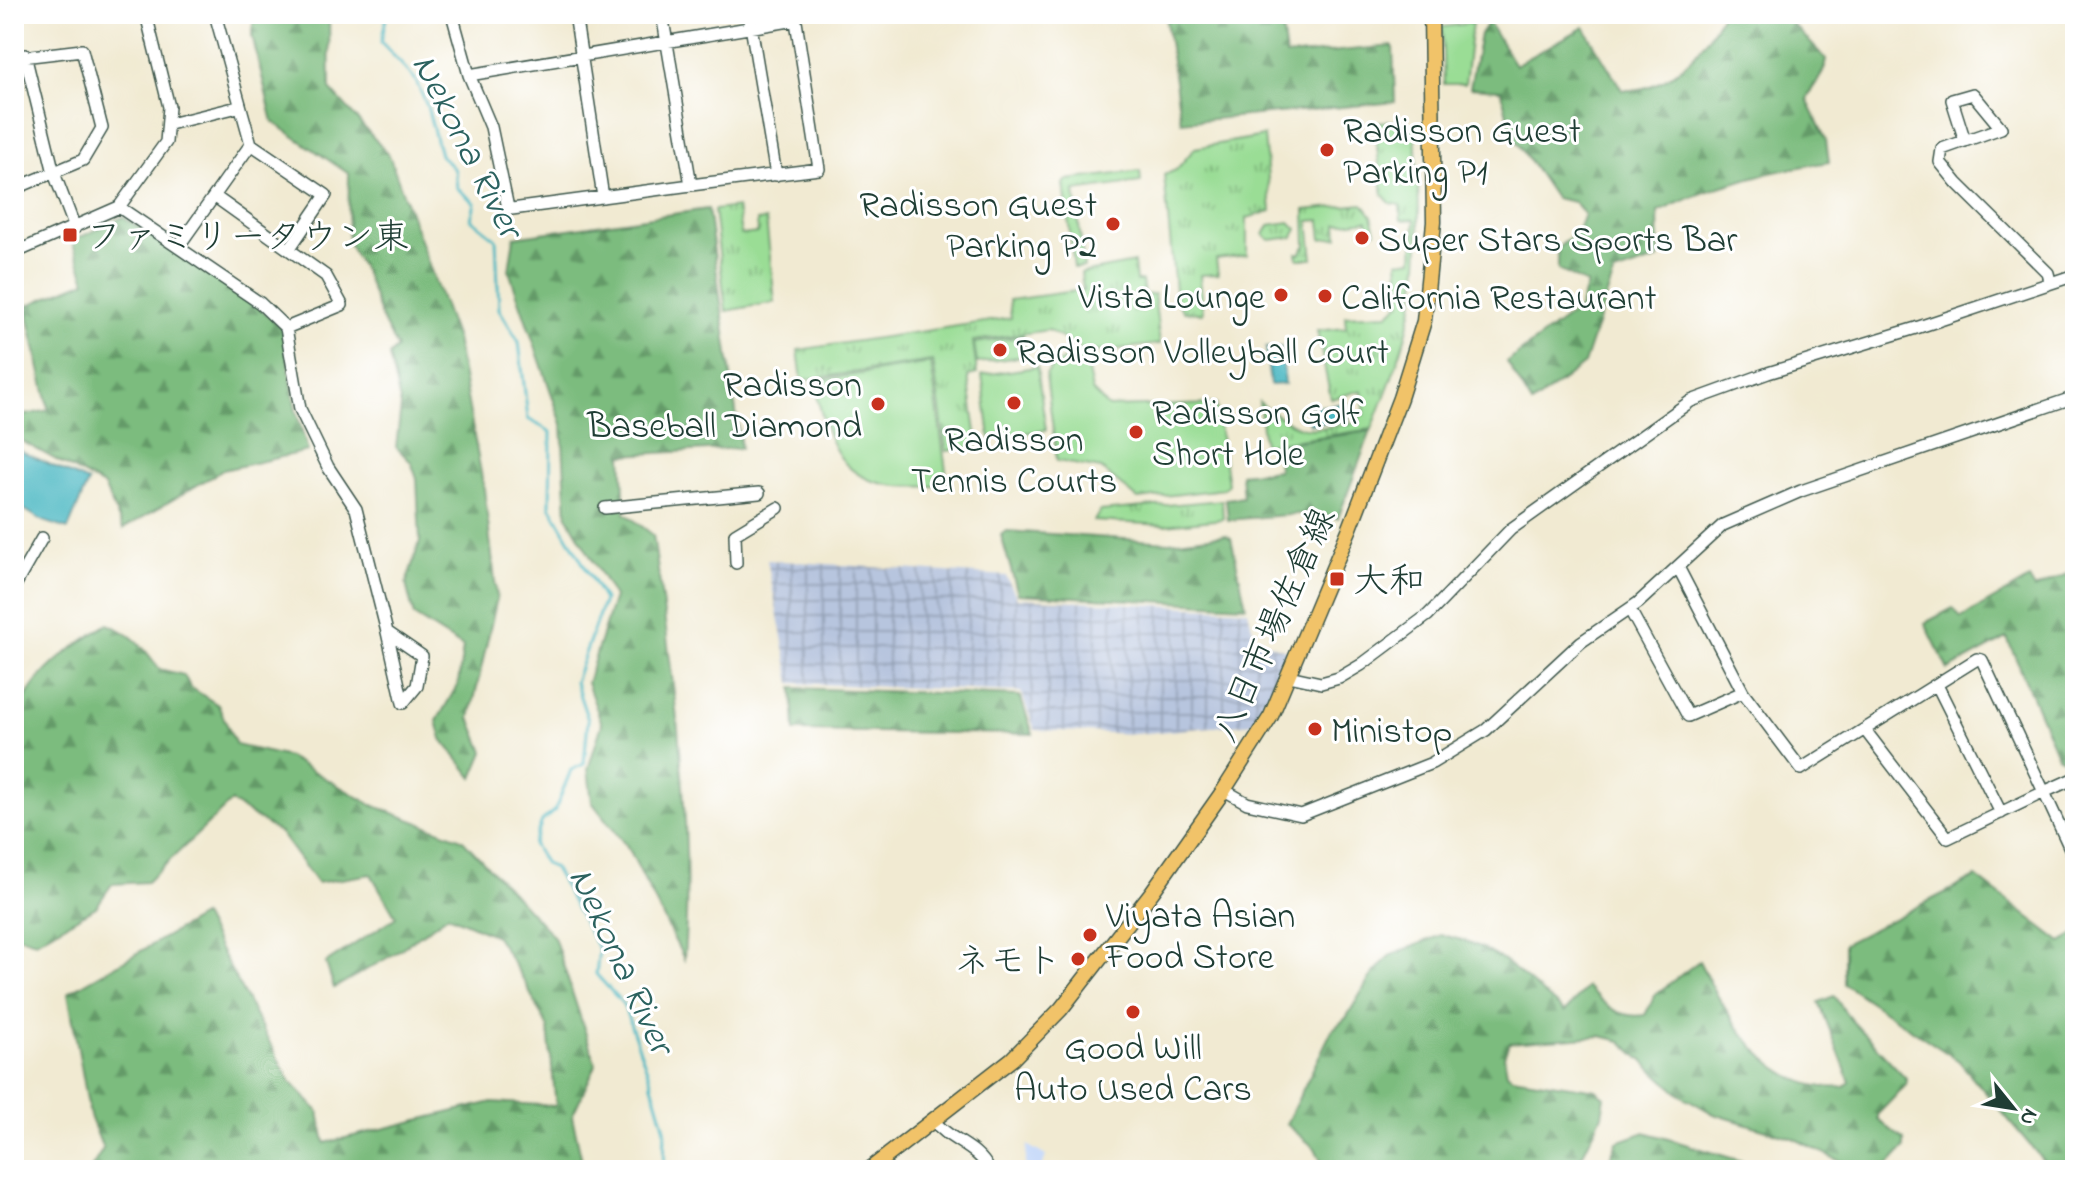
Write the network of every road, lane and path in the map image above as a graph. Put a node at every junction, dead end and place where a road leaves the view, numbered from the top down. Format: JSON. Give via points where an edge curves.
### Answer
{"nodes":[{"id":1,"x":146,"y":14,"type":"edge"},
{"id":2,"x":215,"y":14,"type":"edge"},
{"id":3,"x":452,"y":14,"type":"edge"},
{"id":4,"x":575,"y":14,"type":"edge"},
{"id":5,"x":662,"y":14,"type":"edge"},
{"id":6,"x":749,"y":14,"type":"edge"},
{"id":7,"x":1431,"y":14,"type":"edge"},
{"id":8,"x":795,"y":17,"type":"edge"},
{"id":9,"x":752,"y":27,"type":"junction"},
{"id":10,"x":668,"y":42,"type":"junction"},
{"id":11,"x":581,"y":56,"type":"junction"},
{"id":12,"x":19,"y":57,"type":"edge"},
{"id":13,"x":469,"y":75,"type":"junction"},
{"id":14,"x":238,"y":107,"type":"junction"},
{"id":15,"x":169,"y":124,"type":"junction"},
{"id":16,"x":1965,"y":141,"type":"junction"},
{"id":17,"x":251,"y":144,"type":"junction"},
{"id":18,"x":54,"y":173,"type":"junction"},
{"id":19,"x":776,"y":175,"type":"junction"},
{"id":20,"x":691,"y":185,"type":"junction"},
{"id":21,"x":14,"y":189,"type":"edge"},
{"id":22,"x":214,"y":196,"type":"junction"},
{"id":23,"x":603,"y":197,"type":"junction"},
{"id":24,"x":119,"y":207,"type":"junction"},
{"id":25,"x":75,"y":228,"type":"junction"},
{"id":26,"x":178,"y":247,"type":"junction"},
{"id":27,"x":290,"y":248,"type":"junction"},
{"id":28,"x":14,"y":253,"type":"edge"},
{"id":29,"x":2075,"y":275,"type":"edge"},
{"id":30,"x":2050,"y":281,"type":"junction"},
{"id":31,"x":286,"y":328,"type":"junction"},
{"id":32,"x":2075,"y":397,"type":"edge"},
{"id":33,"x":759,"y":493,"type":"dead end"},
{"id":34,"x":605,"y":508,"type":"dead end"},
{"id":35,"x":778,"y":508,"type":"dead end"},
{"id":36,"x":42,"y":538,"type":"dead end"},
{"id":37,"x":736,"y":563,"type":"dead end"},
{"id":38,"x":1678,"y":567,"type":"junction"},
{"id":39,"x":16,"y":580,"type":"edge"},
{"id":40,"x":1630,"y":610,"type":"junction"},
{"id":41,"x":387,"y":632,"type":"junction"},
{"id":42,"x":1289,"y":676,"type":"junction"},
{"id":43,"x":1937,"y":685,"type":"junction"},
{"id":44,"x":1743,"y":692,"type":"junction"},
{"id":45,"x":1865,"y":730,"type":"junction"},
{"id":46,"x":2075,"y":778,"type":"edge"},
{"id":47,"x":1224,"y":790,"type":"junction"},
{"id":48,"x":2044,"y":792,"type":"junction"},
{"id":49,"x":2001,"y":813,"type":"junction"},
{"id":50,"x":2070,"y":836,"type":"edge"},
{"id":51,"x":2075,"y":859,"type":"edge"},
{"id":52,"x":933,"y":1120,"type":"junction"},
{"id":53,"x":869,"y":1170,"type":"edge"},
{"id":54,"x":989,"y":1170,"type":"edge"}],
"edges":[{"from":1,"to":15,"type":"street"},
{"from":2,"to":14,"type":"street"},
{"from":3,"to":13,"type":"street"},
{"from":4,"to":11,"type":"street"},
{"from":5,"to":10,"type":"street"},
{"from":6,"to":9,"type":"street"},
{"from":7,"to":42,"type":"main road","name":"八日市場佐倉線","via":[[1434,222],[1424,321],[1400,398]]},
{"from":8,"to":9,"type":"street"},
{"from":8,"to":19,"type":"street","via":[[819,169]]},
{"from":9,"to":10,"type":"street"},
{"from":9,"to":19,"type":"street"},
{"from":10,"to":11,"type":"street"},
{"from":10,"to":20,"type":"street"},
{"from":11,"to":13,"type":"street"},
{"from":11,"to":23,"type":"street"},
{"from":12,"to":18,"type":"street"},
{"from":12,"to":18,"type":"street","via":[[82,50],[101,115],[100,135],[83,160]]},
{"from":13,"to":23,"type":"street","via":[[491,127],[508,208]]},
{"from":14,"to":15,"type":"street"},
{"from":14,"to":17,"type":"street"},
{"from":15,"to":24,"type":"street","via":[[166,142]]},
{"from":16,"to":16,"type":"street","via":[[1952,100],[1973,94],[2002,125]]},
{"from":16,"to":30,"type":"street","via":[[1942,149],[1945,170],[2048,273]]},
{"from":17,"to":22,"type":"street"},
{"from":17,"to":27,"type":"street","via":[[326,195]]},
{"from":18,"to":21,"type":"street"},
{"from":18,"to":25,"type":"street"},
{"from":19,"to":20,"type":"street"},
{"from":20,"to":23,"type":"street"},
{"from":22,"to":26,"type":"street"},
{"from":22,"to":27,"type":"street"},
{"from":24,"to":25,"type":"street"},
{"from":24,"to":26,"type":"street"},
{"from":25,"to":28,"type":"street"},
{"from":26,"to":31,"type":"street","via":[[260,303]]},
{"from":27,"to":31,"type":"street","via":[[326,276],[342,305]]},
{"from":29,"to":30,"type":"street"},
{"from":30,"to":42,"type":"street","via":[[1691,401],[1511,529],[1428,615],[1361,665],[1321,683]]},
{"from":31,"to":41,"type":"street","via":[[300,409],[356,509]]},
{"from":32,"to":38,"type":"street","via":[[1764,505],[1711,534]]},
{"from":33,"to":34,"type":"street"},
{"from":35,"to":37,"type":"street","via":[[735,534]]},
{"from":36,"to":39,"type":"street"},
{"from":38,"to":40,"type":"street"},
{"from":38,"to":44,"type":"street"},
{"from":40,"to":44,"type":"street","via":[[1688,716]]},
{"from":40,"to":47,"type":"street","via":[[1606,621],[1470,743],[1432,763],[1301,815],[1247,803]]},
{"from":41,"to":41,"type":"street","via":[[397,674],[403,703],[417,686],[422,656]]},
{"from":42,"to":47,"type":"main road","name":"八日市場佐倉線","via":[[1262,732]]},
{"from":43,"to":45,"type":"street"},
{"from":43,"to":48,"type":"street","via":[[1982,660]]},
{"from":43,"to":49,"type":"street"},
{"from":44,"to":45,"type":"street","via":[[1801,769]]},
{"from":45,"to":49,"type":"street","via":[[1948,838]]},
{"from":46,"to":48,"type":"street"},
{"from":47,"to":52,"type":"main road","name":"八日市場佐倉線","via":[[1061,1009],[1012,1059]]},
{"from":48,"to":49,"type":"street"},
{"from":48,"to":50,"type":"street"},
{"from":50,"to":51,"type":"street"},
{"from":52,"to":53,"type":"main road","name":"八日市場佐倉線"},
{"from":52,"to":54,"type":"street","via":[[952,1139],[980,1154]]}]}
